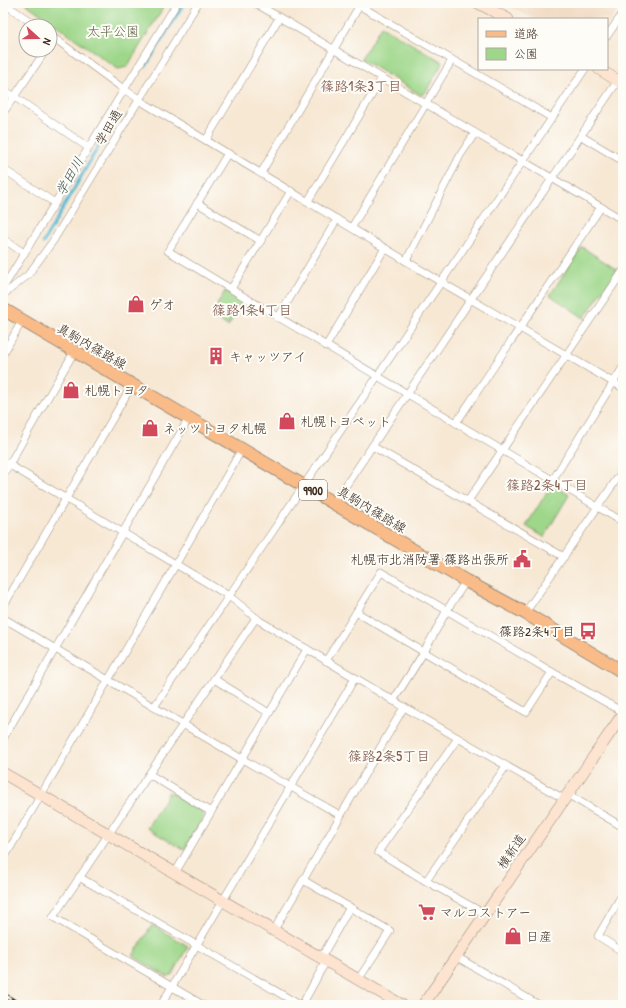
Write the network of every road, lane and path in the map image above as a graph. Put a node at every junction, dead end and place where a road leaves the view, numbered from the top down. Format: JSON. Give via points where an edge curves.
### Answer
{"nodes":[{"id":1,"x":177,"y":3,"type":"edge"},
{"id":2,"x":198,"y":3,"type":"edge"},
{"id":3,"x":255,"y":3,"type":"edge"},
{"id":4,"x":478,"y":3,"type":"edge"},
{"id":5,"x":359,"y":4,"type":"edge"},
{"id":6,"x":4,"y":6,"type":"edge"},
{"id":7,"x":623,"y":13,"type":"edge"},
{"id":8,"x":23,"y":18,"type":"edge"},
{"id":9,"x":279,"y":18,"type":"junction"},
{"id":10,"x":506,"y":18,"type":"edge"},
{"id":11,"x":608,"y":35,"type":"edge"},
{"id":12,"x":58,"y":41,"type":"edge"},
{"id":13,"x":334,"y":50,"type":"junction"},
{"id":14,"x":41,"y":58,"type":"edge"},
{"id":15,"x":452,"y":60,"type":"junction"},
{"id":16,"x":584,"y":70,"type":"edge"},
{"id":17,"x":601,"y":70,"type":"edge"},
{"id":18,"x":382,"y":78,"type":"junction"},
{"id":19,"x":621,"y":79,"type":"edge"},
{"id":20,"x":3,"y":89,"type":"edge"},
{"id":21,"x":125,"y":90,"type":"junction"},
{"id":22,"x":14,"y":97,"type":"junction"},
{"id":23,"x":139,"y":99,"type":"junction"},
{"id":24,"x":426,"y":104,"type":"junction"},
{"id":25,"x":3,"y":113,"type":"edge"},
{"id":26,"x":552,"y":118,"type":"junction"},
{"id":27,"x":475,"y":133,"type":"junction"},
{"id":28,"x":581,"y":136,"type":"junction"},
{"id":29,"x":206,"y":140,"type":"junction"},
{"id":30,"x":89,"y":148,"type":"junction"},
{"id":31,"x":228,"y":153,"type":"junction"},
{"id":32,"x":522,"y":161,"type":"junction"},
{"id":33,"x":623,"y":161,"type":"edge"},
{"id":34,"x":3,"y":169,"type":"edge"},
{"id":35,"x":261,"y":173,"type":"junction"},
{"id":36,"x":553,"y":179,"type":"junction"},
{"id":37,"x":291,"y":191,"type":"junction"},
{"id":38,"x":308,"y":201,"type":"junction"},
{"id":39,"x":197,"y":203,"type":"junction"},
{"id":40,"x":55,"y":204,"type":"junction"},
{"id":41,"x":601,"y":207,"type":"junction"},
{"id":42,"x":337,"y":219,"type":"junction"},
{"id":43,"x":623,"y":220,"type":"edge"},
{"id":44,"x":352,"y":227,"type":"junction"},
{"id":45,"x":3,"y":238,"type":"edge"},
{"id":46,"x":261,"y":241,"type":"junction"},
{"id":47,"x":385,"y":248,"type":"junction"},
{"id":48,"x":24,"y":253,"type":"junction"},
{"id":49,"x":406,"y":261,"type":"junction"},
{"id":50,"x":623,"y":271,"type":"edge"},
{"id":51,"x":441,"y":282,"type":"junction"},
{"id":52,"x":3,"y":288,"type":"edge"},
{"id":53,"x":231,"y":289,"type":"junction"},
{"id":54,"x":3,"y":295,"type":"edge"},
{"id":55,"x":472,"y":299,"type":"junction"},
{"id":56,"x":3,"y":309,"type":"edge"},
{"id":57,"x":278,"y":318,"type":"junction"},
{"id":58,"x":22,"y":321,"type":"junction"},
{"id":59,"x":520,"y":328,"type":"junction"},
{"id":60,"x":326,"y":346,"type":"junction"},
{"id":61,"x":74,"y":352,"type":"junction"},
{"id":62,"x":3,"y":354,"type":"edge"},
{"id":63,"x":567,"y":355,"type":"junction"},
{"id":64,"x":623,"y":367,"type":"edge"},
{"id":65,"x":378,"y":377,"type":"junction"},
{"id":66,"x":613,"y":382,"type":"junction"},
{"id":67,"x":132,"y":385,"type":"junction"},
{"id":68,"x":623,"y":388,"type":"edge"},
{"id":69,"x":407,"y":394,"type":"junction"},
{"id":70,"x":189,"y":418,"type":"junction"},
{"id":71,"x":456,"y":423,"type":"junction"},
{"id":72,"x":372,"y":446,"type":"junction"},
{"id":73,"x":242,"y":449,"type":"junction"},
{"id":74,"x":502,"y":450,"type":"junction"},
{"id":75,"x":6,"y":463,"type":"edge"},
{"id":76,"x":623,"y":470,"type":"edge"},
{"id":77,"x":3,"y":475,"type":"edge"},
{"id":78,"x":552,"y":480,"type":"junction"},
{"id":79,"x":304,"y":485,"type":"junction"},
{"id":80,"x":66,"y":499,"type":"junction"},
{"id":81,"x":468,"y":501,"type":"junction"},
{"id":82,"x":334,"y":503,"type":"junction"},
{"id":83,"x":598,"y":507,"type":"junction"},
{"id":84,"x":623,"y":522,"type":"edge"},
{"id":85,"x":123,"y":533,"type":"junction"},
{"id":86,"x":564,"y":557,"type":"junction"},
{"id":87,"x":176,"y":564,"type":"junction"},
{"id":88,"x":466,"y":581,"type":"junction"},
{"id":89,"x":229,"y":596,"type":"junction"},
{"id":90,"x":3,"y":608,"type":"edge"},
{"id":91,"x":447,"y":610,"type":"junction"},
{"id":92,"x":356,"y":612,"type":"junction"},
{"id":93,"x":525,"y":613,"type":"junction"},
{"id":94,"x":3,"y":618,"type":"edge"},
{"id":95,"x":256,"y":618,"type":"junction"},
{"id":96,"x":56,"y":649,"type":"junction"},
{"id":97,"x":307,"y":649,"type":"junction"},
{"id":98,"x":424,"y":652,"type":"junction"},
{"id":99,"x":326,"y":661,"type":"junction"},
{"id":100,"x":552,"y":672,"type":"junction"},
{"id":101,"x":623,"y":672,"type":"edge"},
{"id":102,"x":355,"y":678,"type":"junction"},
{"id":103,"x":214,"y":679,"type":"junction"},
{"id":104,"x":109,"y":680,"type":"junction"},
{"id":105,"x":393,"y":701,"type":"junction"},
{"id":106,"x":154,"y":707,"type":"junction"},
{"id":107,"x":404,"y":707,"type":"junction"},
{"id":108,"x":269,"y":713,"type":"junction"},
{"id":109,"x":623,"y":713,"type":"edge"},
{"id":110,"x":183,"y":724,"type":"junction"},
{"id":111,"x":458,"y":738,"type":"junction"},
{"id":112,"x":3,"y":739,"type":"edge"},
{"id":113,"x":242,"y":759,"type":"junction"},
{"id":114,"x":506,"y":766,"type":"junction"},
{"id":115,"x":3,"y":773,"type":"edge"},
{"id":116,"x":149,"y":774,"type":"junction"},
{"id":117,"x":290,"y":787,"type":"junction"},
{"id":118,"x":41,"y":795,"type":"junction"},
{"id":119,"x":565,"y":796,"type":"junction"},
{"id":120,"x":211,"y":812,"type":"junction"},
{"id":121,"x":340,"y":815,"type":"junction"},
{"id":122,"x":623,"y":827,"type":"edge"},
{"id":123,"x":108,"y":835,"type":"junction"},
{"id":124,"x":3,"y":860,"type":"edge"},
{"id":125,"x":175,"y":873,"type":"junction"},
{"id":126,"x":80,"y":877,"type":"junction"},
{"id":127,"x":303,"y":880,"type":"junction"},
{"id":128,"x":426,"y":881,"type":"junction"},
{"id":129,"x":623,"y":893,"type":"edge"},
{"id":130,"x":223,"y":901,"type":"junction"},
{"id":131,"x":350,"y":907,"type":"junction"},
{"id":132,"x":485,"y":914,"type":"junction"},
{"id":133,"x":274,"y":930,"type":"junction"},
{"id":134,"x":197,"y":945,"type":"junction"},
{"id":135,"x":623,"y":952,"type":"edge"},
{"id":136,"x":457,"y":957,"type":"junction"},
{"id":137,"x":323,"y":960,"type":"junction"},
{"id":138,"x":358,"y":980,"type":"junction"},
{"id":139,"x":172,"y":987,"type":"junction"},
{"id":140,"x":161,"y":1005,"type":"edge"},
{"id":141,"x":203,"y":1005,"type":"edge"},
{"id":142,"x":301,"y":1005,"type":"edge"},
{"id":143,"x":402,"y":1005,"type":"edge"},
{"id":144,"x":423,"y":1005,"type":"edge"},
{"id":145,"x":539,"y":1005,"type":"edge"}],
"edges":[{"from":1,"to":21,"type":"street","name":"学田通"},
{"from":2,"to":23,"type":"street","name":"学田通"},
{"from":3,"to":9,"type":"street"},
{"from":4,"to":10,"type":"street"},
{"from":5,"to":13,"type":"street"},
{"from":5,"to":15,"type":"street"},
{"from":6,"to":8,"type":"street"},
{"from":7,"to":11,"type":"street"},
{"from":9,"to":13,"type":"street"},
{"from":9,"to":29,"type":"street"},
{"from":12,"to":21,"type":"street"},
{"from":13,"to":18,"type":"street"},
{"from":13,"to":35,"type":"street"},
{"from":14,"to":22,"type":"street"},
{"from":15,"to":24,"type":"street"},
{"from":15,"to":26,"type":"street"},
{"from":16,"to":26,"type":"street"},
{"from":17,"to":19,"type":"street"},
{"from":18,"to":24,"type":"street"},
{"from":18,"to":38,"type":"street"},
{"from":19,"to":28,"type":"street"},
{"from":20,"to":22,"type":"street"},
{"from":21,"to":23,"type":"street"},
{"from":21,"to":30,"type":"street","name":"学田通"},
{"from":22,"to":25,"type":"street"},
{"from":22,"to":30,"type":"street"},
{"from":23,"to":29,"type":"street"},
{"from":23,"to":54,"type":"street","name":"学田通","via":[[53,241],[28,275]]},
{"from":24,"to":27,"type":"street"},
{"from":24,"to":44,"type":"street"},
{"from":26,"to":32,"type":"street"},
{"from":27,"to":32,"type":"street"},
{"from":27,"to":49,"type":"street","via":[[461,154]]},
{"from":28,"to":33,"type":"street"},
{"from":28,"to":36,"type":"street"},
{"from":29,"to":31,"type":"street"},
{"from":30,"to":40,"type":"street","name":"学田通"},
{"from":31,"to":35,"type":"street"},
{"from":31,"to":39,"type":"street"},
{"from":32,"to":36,"type":"street"},
{"from":32,"to":51,"type":"street"},
{"from":34,"to":40,"type":"street"},
{"from":35,"to":37,"type":"street"},
{"from":36,"to":41,"type":"street"},
{"from":36,"to":55,"type":"street"},
{"from":37,"to":38,"type":"street"},
{"from":37,"to":46,"type":"street"},
{"from":38,"to":42,"type":"street"},
{"from":39,"to":46,"type":"street"},
{"from":39,"to":53,"type":"street","via":[[168,251]]},
{"from":40,"to":48,"type":"street","name":"学田通"},
{"from":41,"to":43,"type":"street"},
{"from":41,"to":59,"type":"street"},
{"from":42,"to":44,"type":"street"},
{"from":42,"to":57,"type":"street"},
{"from":44,"to":47,"type":"street"},
{"from":45,"to":48,"type":"street"},
{"from":46,"to":53,"type":"street"},
{"from":47,"to":49,"type":"street"},
{"from":47,"to":60,"type":"street"},
{"from":48,"to":52,"type":"street","name":"学田通"},
{"from":49,"to":51,"type":"street"},
{"from":50,"to":63,"type":"street"},
{"from":51,"to":55,"type":"street"},
{"from":51,"to":65,"type":"street"},
{"from":53,"to":57,"type":"street"},
{"from":55,"to":59,"type":"street"},
{"from":55,"to":69,"type":"street"},
{"from":56,"to":58,"type":"main road","name":"真駒内篠路線","number":"9900"},
{"from":57,"to":60,"type":"street"},
{"from":58,"to":61,"type":"main road","name":"真駒内篠路線","number":"9900"},
{"from":58,"to":62,"type":"street"},
{"from":59,"to":63,"type":"street"},
{"from":59,"to":71,"type":"street"},
{"from":60,"to":65,"type":"street"},
{"from":61,"to":67,"type":"main road","name":"真駒内篠路線","number":"9900"},
{"from":61,"to":75,"type":"street"},
{"from":63,"to":66,"type":"street"},
{"from":63,"to":74,"type":"street"},
{"from":64,"to":66,"type":"street"},
{"from":65,"to":69,"type":"street"},
{"from":65,"to":79,"type":"street"},
{"from":66,"to":68,"type":"street"},
{"from":66,"to":78,"type":"street"},
{"from":67,"to":70,"type":"main road","name":"真駒内篠路線","number":"9900"},
{"from":67,"to":80,"type":"street"},
{"from":69,"to":71,"type":"street"},
{"from":69,"to":72,"type":"street"},
{"from":70,"to":73,"type":"main road","name":"真駒内篠路線","number":"9900"},
{"from":70,"to":85,"type":"street"},
{"from":71,"to":74,"type":"street"},
{"from":72,"to":81,"type":"street"},
{"from":72,"to":82,"type":"street"},
{"from":73,"to":79,"type":"main road","name":"真駒内篠路線","number":"9900"},
{"from":73,"to":87,"type":"street"},
{"from":74,"to":78,"type":"street"},
{"from":74,"to":81,"type":"street"},
{"from":75,"to":77,"type":"street"},
{"from":75,"to":80,"type":"street"},
{"from":76,"to":83,"type":"street"},
{"from":78,"to":83,"type":"street"},
{"from":79,"to":82,"type":"main road","name":"真駒内篠路線","number":"9900"},
{"from":79,"to":89,"type":"street"},
{"from":80,"to":85,"type":"street"},
{"from":80,"to":90,"type":"street"},
{"from":81,"to":86,"type":"street"},
{"from":82,"to":88,"type":"main road","name":"真駒内篠路線","number":"9900"},
{"from":83,"to":84,"type":"street"},
{"from":83,"to":86,"type":"street"},
{"from":85,"to":87,"type":"street"},
{"from":85,"to":96,"type":"street"},
{"from":86,"to":93,"type":"street"},
{"from":87,"to":89,"type":"street"},
{"from":87,"to":104,"type":"street"},
{"from":88,"to":91,"type":"street"},
{"from":88,"to":93,"type":"main road","name":"真駒内篠路線","number":"9900"},
{"from":89,"to":95,"type":"street"},
{"from":89,"to":106,"type":"street"},
{"from":91,"to":92,"type":"street","via":[[381,572]]},
{"from":91,"to":98,"type":"street"},
{"from":91,"to":100,"type":"street"},
{"from":92,"to":98,"type":"street"},
{"from":92,"to":99,"type":"street"},
{"from":93,"to":101,"type":"main road","name":"真駒内篠路線","number":"9900"},
{"from":94,"to":96,"type":"street"},
{"from":95,"to":97,"type":"street"},
{"from":95,"to":103,"type":"street"},
{"from":96,"to":104,"type":"street"},
{"from":96,"to":112,"type":"street"},
{"from":97,"to":99,"type":"street"},
{"from":97,"to":108,"type":"street"},
{"from":98,"to":100,"type":"street","via":[[526,712]]},
{"from":98,"to":105,"type":"street"},
{"from":99,"to":102,"type":"street"},
{"from":100,"to":109,"type":"street"},
{"from":102,"to":105,"type":"street"},
{"from":102,"to":117,"type":"street"},
{"from":103,"to":108,"type":"street"},
{"from":103,"to":110,"type":"street"},
{"from":104,"to":106,"type":"street"},
{"from":104,"to":118,"type":"street"},
{"from":105,"to":107,"type":"street"},
{"from":106,"to":110,"type":"street"},
{"from":107,"to":111,"type":"street"},
{"from":107,"to":121,"type":"street"},
{"from":108,"to":113,"type":"street"},
{"from":109,"to":119,"type":"street","name":"横新道"},
{"from":110,"to":113,"type":"street"},
{"from":110,"to":116,"type":"street"},
{"from":111,"to":114,"type":"street"},
{"from":111,"to":128,"type":"street","via":[[378,852]]},
{"from":113,"to":117,"type":"street"},
{"from":113,"to":120,"type":"street"},
{"from":114,"to":119,"type":"street"},
{"from":114,"to":128,"type":"street"},
{"from":115,"to":118,"type":"street"},
{"from":116,"to":120,"type":"street"},
{"from":116,"to":123,"type":"street"},
{"from":117,"to":121,"type":"street"},
{"from":117,"to":130,"type":"street"},
{"from":118,"to":123,"type":"street"},
{"from":118,"to":124,"type":"street"},
{"from":119,"to":122,"type":"street"},
{"from":119,"to":132,"type":"street","name":"横新道"},
{"from":120,"to":125,"type":"street"},
{"from":121,"to":127,"type":"street"},
{"from":123,"to":125,"type":"street"},
{"from":123,"to":126,"type":"street"},
{"from":125,"to":130,"type":"street"},
{"from":126,"to":134,"type":"street"},
{"from":126,"to":139,"type":"street","via":[[54,917]]},
{"from":127,"to":131,"type":"street"},
{"from":127,"to":133,"type":"street"},
{"from":128,"to":132,"type":"street"},
{"from":129,"to":135,"type":"street","via":[[598,936]]},
{"from":130,"to":133,"type":"street"},
{"from":130,"to":134,"type":"street"},
{"from":131,"to":137,"type":"street"},
{"from":131,"to":138,"type":"street","via":[[390,931]]},
{"from":132,"to":136,"type":"street","name":"横新道"},
{"from":133,"to":137,"type":"street"},
{"from":134,"to":139,"type":"street"},
{"from":134,"to":142,"type":"street"},
{"from":136,"to":144,"type":"street","name":"横新道"},
{"from":136,"to":145,"type":"street"},
{"from":137,"to":138,"type":"street"},
{"from":137,"to":142,"type":"street"},
{"from":138,"to":143,"type":"street"},
{"from":139,"to":140,"type":"street"},
{"from":139,"to":141,"type":"street"}]}
